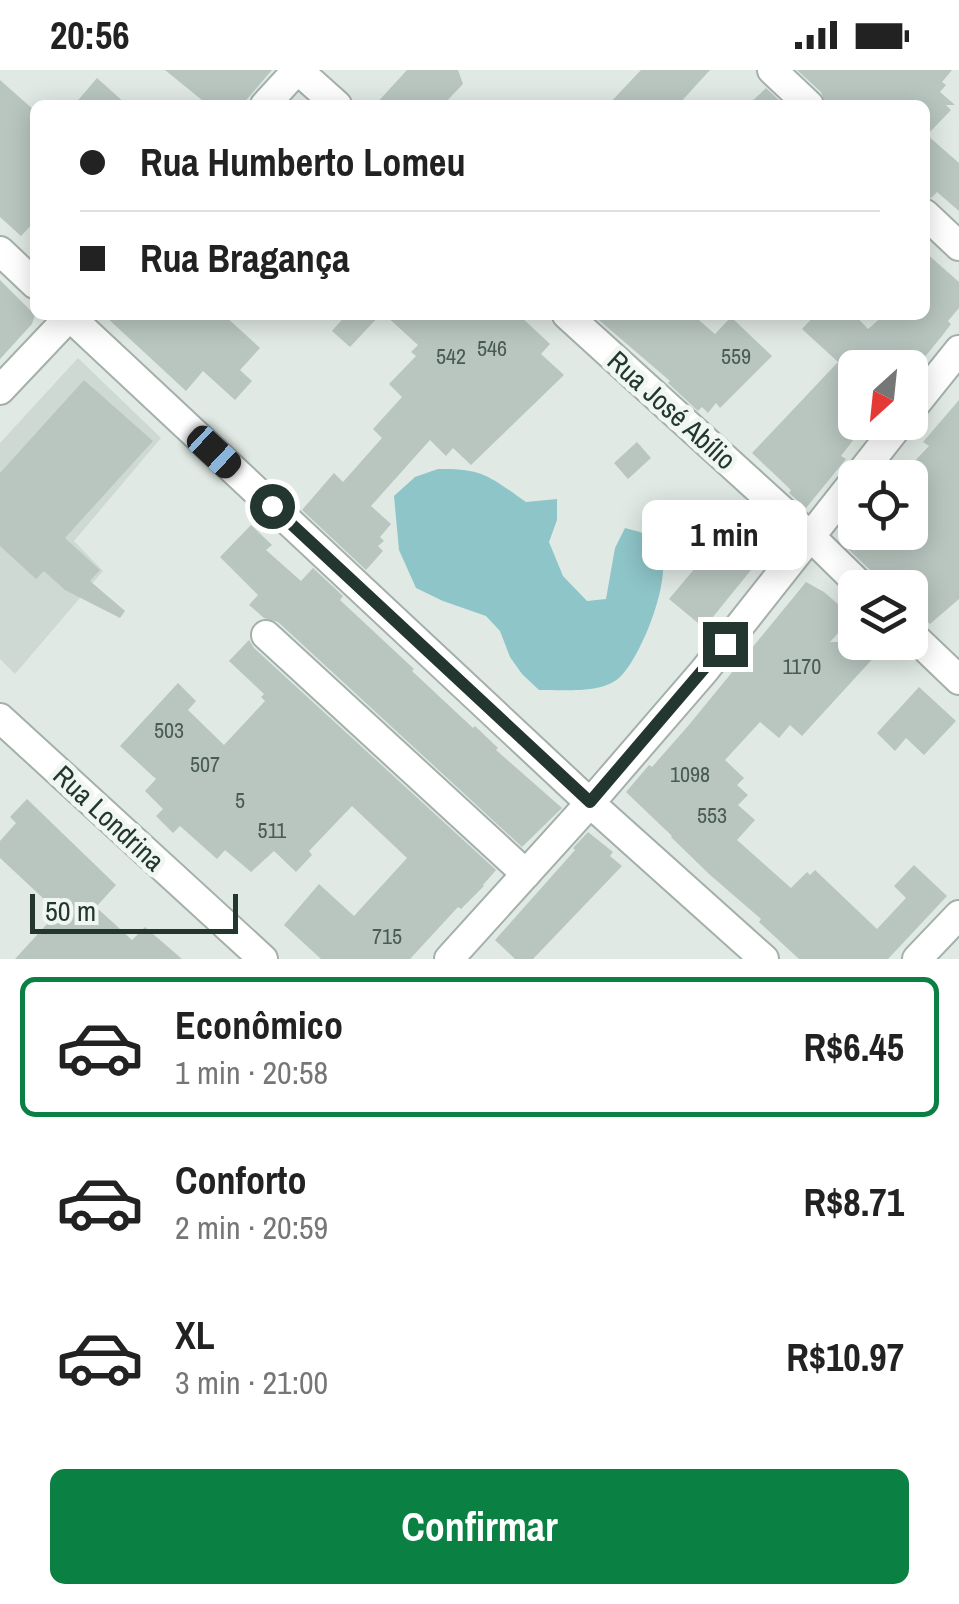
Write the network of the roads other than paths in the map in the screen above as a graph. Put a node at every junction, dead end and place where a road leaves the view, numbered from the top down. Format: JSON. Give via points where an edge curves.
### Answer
{"nodes":[{"id":1,"x":298,"y":70,"type":"edge"},
{"id":2,"x":772,"y":70,"type":"edge"},
{"id":3,"x":270,"y":100,"type":"edge"},
{"id":4,"x":331,"y":100,"type":"edge"},
{"id":5,"x":804,"y":100,"type":"edge"},
{"id":6,"x":930,"y":219,"type":"edge"},
{"id":7,"x":959,"y":246,"type":"edge"},
{"id":8,"x":0,"y":250,"type":"edge"},
{"id":9,"x":30,"y":279,"type":"edge"},
{"id":10,"x":66,"y":320,"type":"edge"},
{"id":11,"x":74,"y":320,"type":"edge"},
{"id":12,"x":573,"y":320,"type":"edge"},
{"id":13,"x":959,"y":350,"type":"edge"},
{"id":14,"x":928,"y":389,"type":"edge"},
{"id":15,"x":0,"y":390,"type":"edge"},
{"id":16,"x":887,"y":440,"type":"edge"},
{"id":17,"x":871,"y":460,"type":"edge"},
{"id":18,"x":838,"y":501,"type":"edge"},
{"id":19,"x":810,"y":536,"type":"junction"},
{"id":20,"x":845,"y":570,"type":"edge"},
{"id":21,"x":266,"y":635,"type":"dead end"},
{"id":22,"x":928,"y":650,"type":"edge"},
{"id":23,"x":959,"y":680,"type":"edge"},
{"id":24,"x":0,"y":718,"type":"edge"},
{"id":25,"x":590,"y":802,"type":"junction"},
{"id":26,"x":526,"y":874,"type":"junction"},
{"id":27,"x":959,"y":915,"type":"edge"},
{"id":28,"x":263,"y":959,"type":"edge"},
{"id":29,"x":449,"y":959,"type":"edge"},
{"id":30,"x":764,"y":959,"type":"edge"},
{"id":31,"x":918,"y":959,"type":"edge"}],
"edges":[{"from":1,"to":3,"type":"street"},
{"from":1,"to":4,"type":"street"},
{"from":2,"to":5,"type":"street"},
{"from":6,"to":7,"type":"street"},
{"from":8,"to":9,"type":"street"},
{"from":10,"to":15,"type":"street"},
{"from":11,"to":25,"type":"street"},
{"from":12,"to":19,"type":"street","name":"Rua José Abílio"},
{"from":13,"to":14,"type":"street"},
{"from":16,"to":17,"type":"street"},
{"from":18,"to":19,"type":"street"},
{"from":19,"to":20,"type":"street","name":"Rua José Abílio"},
{"from":19,"to":25,"type":"street"},
{"from":21,"to":26,"type":"street"},
{"from":22,"to":23,"type":"street"},
{"from":24,"to":28,"type":"street","name":"Rua Londrina"},
{"from":25,"to":26,"type":"street"},
{"from":25,"to":30,"type":"street"},
{"from":26,"to":29,"type":"street"},
{"from":27,"to":31,"type":"street"}]}
